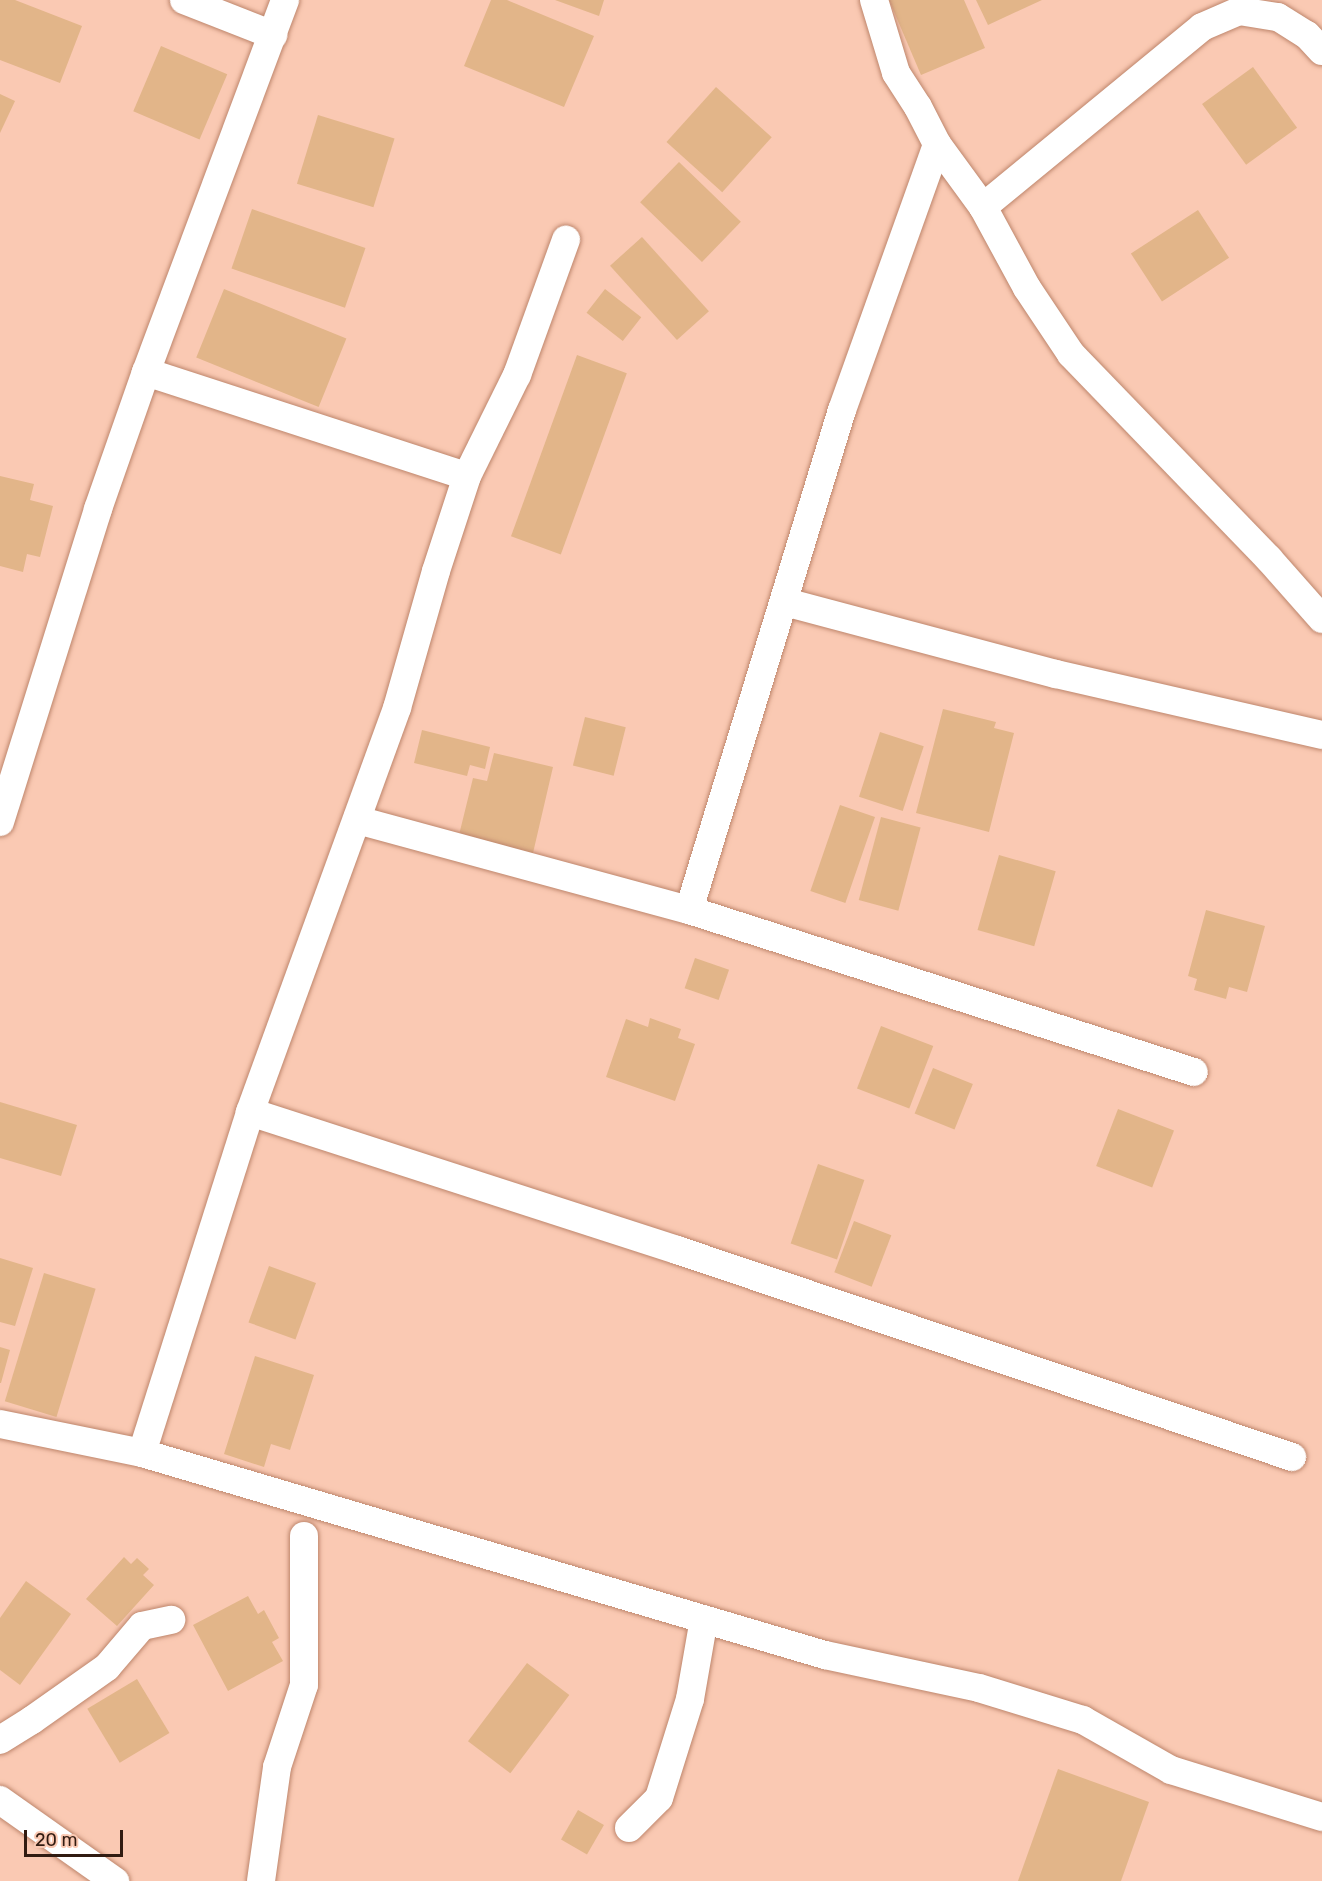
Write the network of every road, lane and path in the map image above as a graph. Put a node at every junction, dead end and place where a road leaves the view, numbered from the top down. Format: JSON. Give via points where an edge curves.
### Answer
{"nodes":[{"id":1,"x":184,"y":0,"type":"edge"},
{"id":2,"x":285,"y":0,"type":"edge"},
{"id":3,"x":874,"y":0,"type":"edge"},
{"id":4,"x":273,"y":35,"type":"junction"},
{"id":5,"x":1322,"y":51,"type":"edge"},
{"id":6,"x":937,"y":144,"type":"junction"},
{"id":7,"x":983,"y":207,"type":"junction"},
{"id":8,"x":566,"y":240,"type":"dead end"},
{"id":9,"x":146,"y":372,"type":"junction"},
{"id":10,"x":467,"y":476,"type":"junction"},
{"id":11,"x":785,"y":602,"type":"junction"},
{"id":12,"x":1322,"y":619,"type":"edge"},
{"id":13,"x":1322,"y":735,"type":"edge"},
{"id":14,"x":357,"y":820,"type":"junction"},
{"id":15,"x":0,"y":822,"type":"edge"},
{"id":16,"x":689,"y":910,"type":"junction"},
{"id":17,"x":1194,"y":1072,"type":"dead end"},
{"id":18,"x":250,"y":1112,"type":"junction"},
{"id":19,"x":0,"y":1424,"type":"edge"},
{"id":20,"x":142,"y":1454,"type":"junction"},
{"id":21,"x":1292,"y":1457,"type":"dead end"},
{"id":22,"x":304,"y":1536,"type":"dead end"},
{"id":23,"x":704,"y":1619,"type":"junction"},
{"id":24,"x":171,"y":1620,"type":"dead end"},
{"id":25,"x":0,"y":1740,"type":"edge"},
{"id":26,"x":0,"y":1800,"type":"edge"},
{"id":27,"x":1322,"y":1817,"type":"edge"},
{"id":28,"x":629,"y":1828,"type":"dead end"},
{"id":29,"x":115,"y":1881,"type":"edge"},
{"id":30,"x":261,"y":1881,"type":"edge"}],
"edges":[{"from":1,"to":4,"type":"street"},
{"from":2,"to":4,"type":"street"},
{"from":3,"to":6,"type":"street","via":[[896,73]]},
{"from":4,"to":9,"type":"street"},
{"from":5,"to":7,"type":"street","via":[[1307,35],[1278,17],[1239,11],[1202,27]]},
{"from":6,"to":7,"type":"street"},
{"from":6,"to":11,"type":"street","via":[[842,410]]},
{"from":7,"to":12,"type":"street","via":[[1027,288],[1071,354]]},
{"from":8,"to":10,"type":"street","via":[[517,375]]},
{"from":9,"to":10,"type":"street"},
{"from":9,"to":15,"type":"street","via":[[98,508]]},
{"from":10,"to":14,"type":"street","via":[[397,708]]},
{"from":11,"to":13,"type":"street","via":[[1056,674]]},
{"from":11,"to":16,"type":"street"},
{"from":14,"to":16,"type":"street"},
{"from":14,"to":18,"type":"street"},
{"from":16,"to":17,"type":"street"},
{"from":18,"to":20,"type":"street"},
{"from":18,"to":21,"type":"street"},
{"from":19,"to":20,"type":"street"},
{"from":20,"to":23,"type":"street"},
{"from":22,"to":30,"type":"street","via":[[304,1685],[277,1767]]},
{"from":23,"to":27,"type":"street","via":[[825,1655],[979,1688],[1083,1720],[1171,1770]]},
{"from":23,"to":28,"type":"street","via":[[690,1699],[659,1798]]},
{"from":24,"to":25,"type":"street","via":[[142,1626],[106,1667]]},
{"from":26,"to":29,"type":"street"}]}
